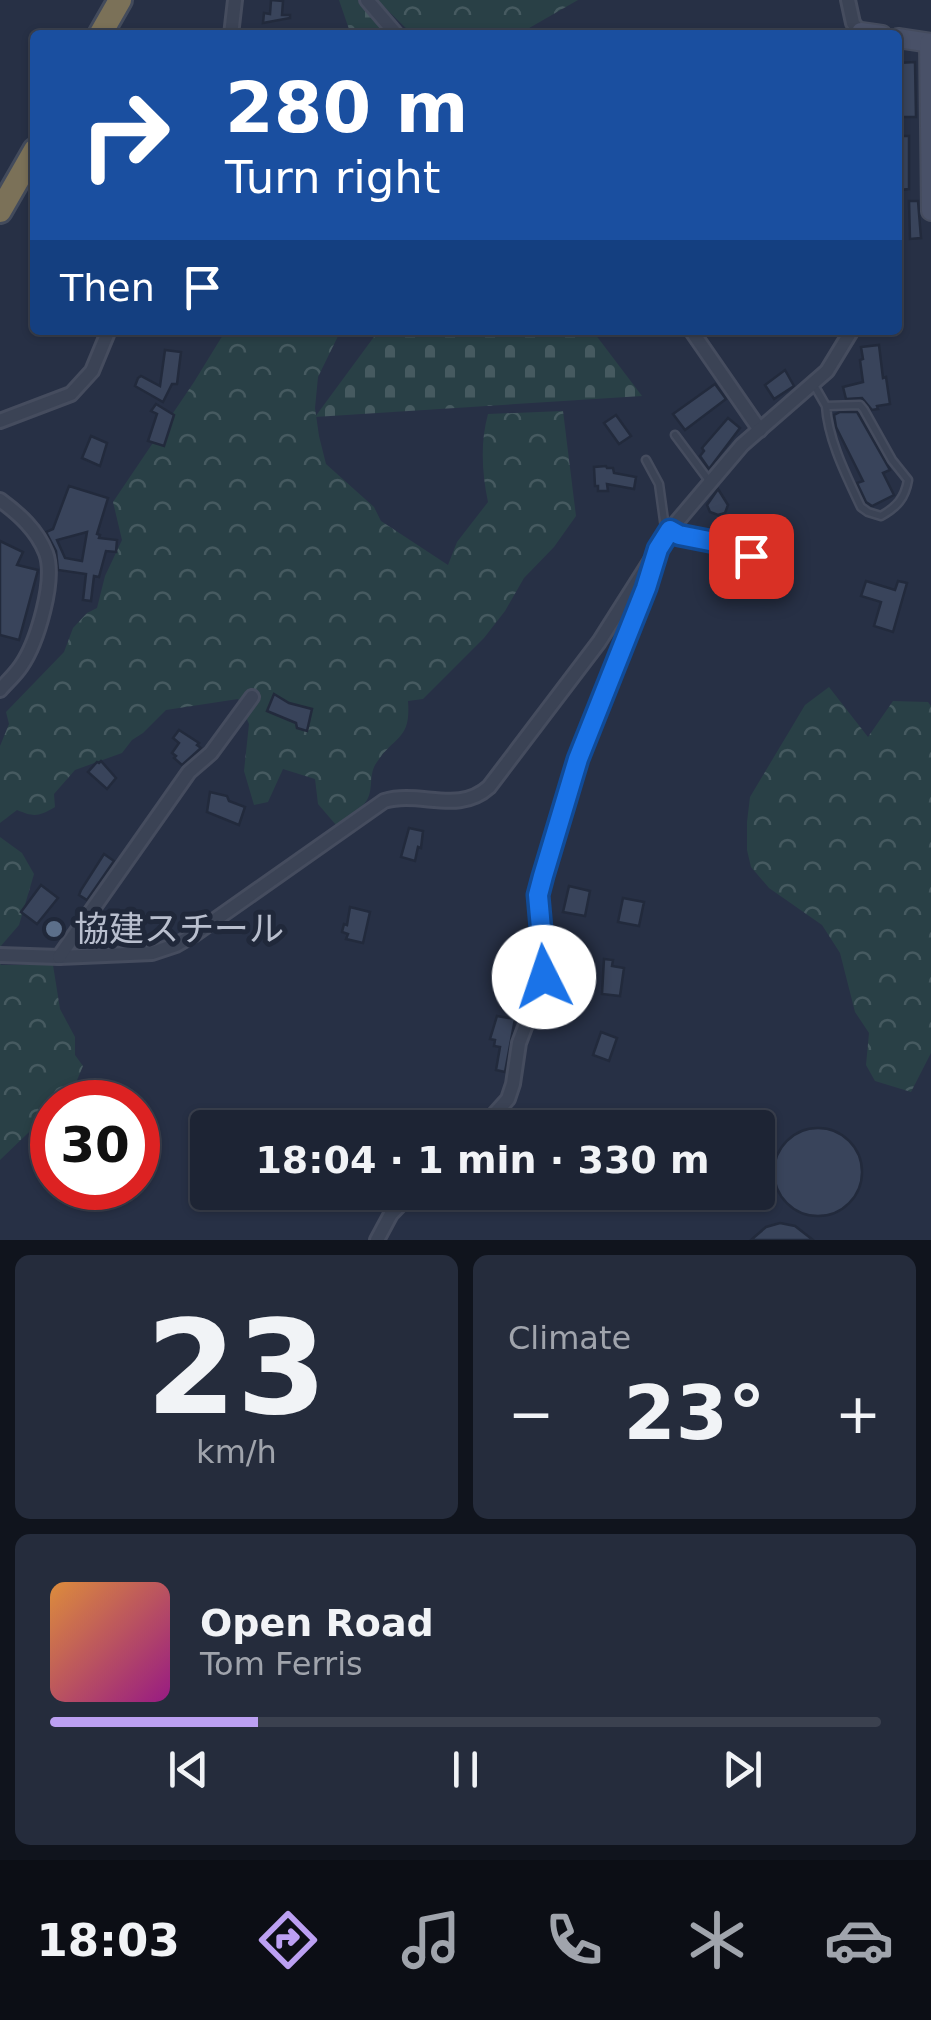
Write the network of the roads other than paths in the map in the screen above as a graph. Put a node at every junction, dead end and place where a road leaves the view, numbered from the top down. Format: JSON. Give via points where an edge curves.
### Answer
{"nodes":[{"id":1,"x":120,"y":0,"type":"edge"},
{"id":2,"x":235,"y":0,"type":"edge"},
{"id":3,"x":367,"y":0,"type":"edge"},
{"id":4,"x":848,"y":0,"type":"edge"},
{"id":5,"x":103,"y":30,"type":"edge"},
{"id":6,"x":231,"y":30,"type":"edge"},
{"id":7,"x":393,"y":30,"type":"edge"},
{"id":8,"x":857,"y":30,"type":"edge"},
{"id":9,"x":902,"y":39,"type":"edge"},
{"id":10,"x":930,"y":43,"type":"edge"},
{"id":11,"x":30,"y":159,"type":"edge"},
{"id":12,"x":931,"y":211,"type":"edge"},
{"id":13,"x":0,"y":212,"type":"edge"},
{"id":14,"x":107,"y":335,"type":"edge"},
{"id":15,"x":694,"y":335,"type":"edge"},
{"id":16,"x":849,"y":335,"type":"edge"},
{"id":17,"x":813,"y":384,"type":"junction"},
{"id":18,"x":826,"y":406,"type":"junction"},
{"id":19,"x":0,"y":421,"type":"edge"},
{"id":20,"x":760,"y":430,"type":"junction"},
{"id":21,"x":676,"y":435,"type":"dead end"},
{"id":22,"x":646,"y":460,"type":"dead end"},
{"id":23,"x":710,"y":483,"type":"junction"},
{"id":24,"x":0,"y":500,"type":"edge"},
{"id":25,"x":668,"y":533,"type":"junction"},
{"id":26,"x":658,"y":549,"type":"junction"},
{"id":27,"x":767,"y":561,"type":"dead end"},
{"id":28,"x":0,"y":690,"type":"edge"},
{"id":29,"x":252,"y":697,"type":"dead end"},
{"id":30,"x":0,"y":955,"type":"edge"},
{"id":31,"x":59,"y":957,"type":"junction"},
{"id":32,"x":498,"y":1110,"type":"edge"},
{"id":33,"x":394,"y":1210,"type":"edge"},
{"id":34,"x":377,"y":1240,"type":"edge"}],
"edges":[{"from":1,"to":5,"type":"highway"},
{"from":2,"to":6,"type":"street"},
{"from":3,"to":7,"type":"street"},
{"from":4,"to":8,"type":"street"},
{"from":9,"to":10,"type":"street"},
{"from":10,"to":12,"type":"street"},
{"from":11,"to":13,"type":"highway"},
{"from":14,"to":19,"type":"street","via":[[92,372],[71,394]]},
{"from":15,"to":20,"type":"street"},
{"from":16,"to":17,"type":"street"},
{"from":17,"to":18,"type":"lane"},
{"from":17,"to":20,"type":"street"},
{"from":18,"to":18,"type":"lane","via":[[864,410],[908,480],[894,509],[881,516],[861,508]]},
{"from":20,"to":23,"type":"street"},
{"from":21,"to":23,"type":"lane"},
{"from":22,"to":25,"type":"lane","via":[[659,484]]},
{"from":23,"to":25,"type":"street"},
{"from":24,"to":28,"type":"street","via":[[37,536],[50,572],[32,646]]},
{"from":25,"to":26,"type":"street"},
{"from":25,"to":27,"type":"lane","via":[[730,545]]},
{"from":26,"to":31,"type":"street","via":[[599,642],[481,794],[460,802],[406,796],[384,801],[176,945],[152,954]]},
{"from":26,"to":32,"type":"street","via":[[578,759],[543,876],[538,895],[544,977],[519,1043],[508,1099]]},
{"from":29,"to":31,"type":"street","via":[[189,772]]},
{"from":30,"to":31,"type":"street"},
{"from":33,"to":34,"type":"street"}]}
